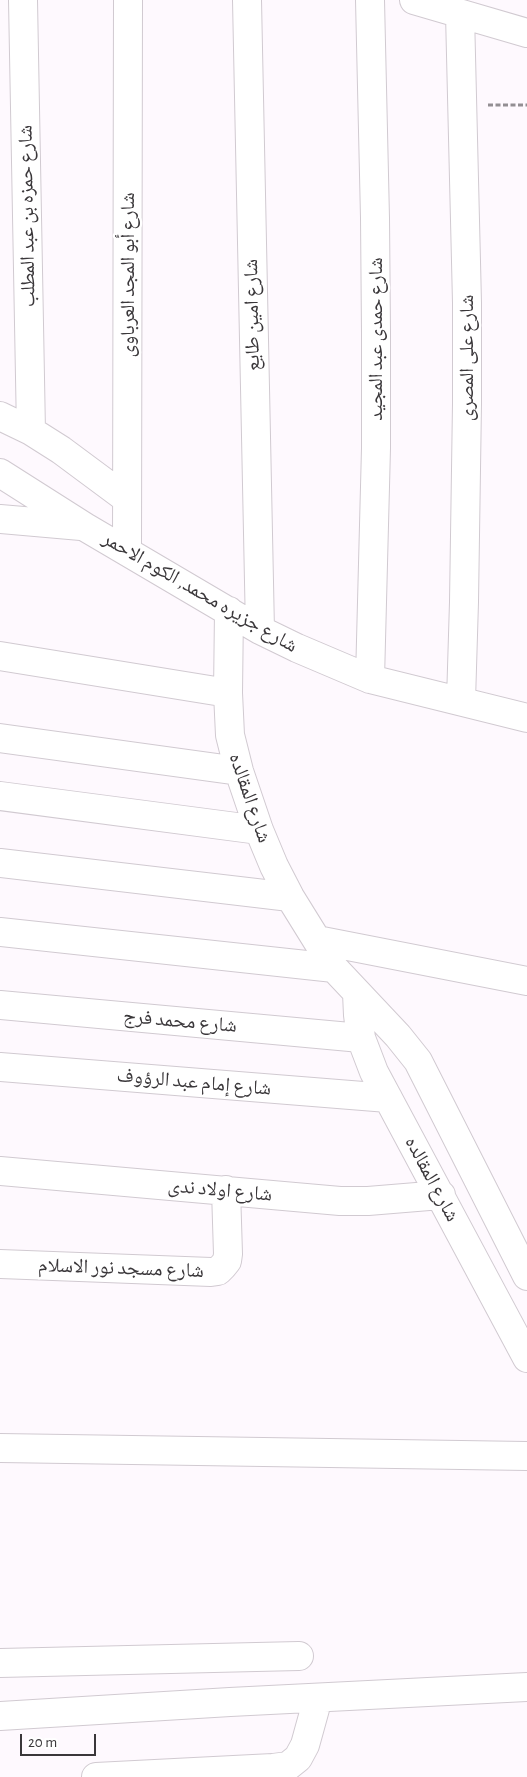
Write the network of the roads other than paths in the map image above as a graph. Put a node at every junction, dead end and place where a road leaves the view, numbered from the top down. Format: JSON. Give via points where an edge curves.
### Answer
{"nodes":[{"id":1,"x":23,"y":0,"type":"edge"},
{"id":2,"x":128,"y":0,"type":"edge"},
{"id":3,"x":247,"y":0,"type":"edge"},
{"id":4,"x":370,"y":0,"type":"edge"},
{"id":5,"x":436,"y":5,"type":"edge"},
{"id":6,"x":527,"y":33,"type":"edge"},
{"id":7,"x":0,"y":416,"type":"edge"},
{"id":8,"x":31,"y":431,"type":"junction"},
{"id":9,"x":0,"y":472,"type":"edge"},
{"id":10,"x":127,"y":499,"type":"junction"},
{"id":11,"x":0,"y":519,"type":"edge"},
{"id":12,"x":85,"y":527,"type":"junction"},
{"id":13,"x":127,"y":550,"type":"junction"},
{"id":14,"x":229,"y":611,"type":"junction"},
{"id":15,"x":260,"y":630,"type":"junction"},
{"id":16,"x":0,"y":656,"type":"edge"},
{"id":17,"x":370,"y":679,"type":"junction"},
{"id":18,"x":228,"y":693,"type":"junction"},
{"id":19,"x":460,"y":702,"type":"junction"},
{"id":20,"x":527,"y":718,"type":"edge"},
{"id":21,"x":0,"y":738,"type":"edge"},
{"id":22,"x":239,"y":770,"type":"junction"},
{"id":23,"x":0,"y":796,"type":"edge"},
{"id":24,"x":259,"y":830,"type":"junction"},
{"id":25,"x":0,"y":863,"type":"edge"},
{"id":26,"x":290,"y":897,"type":"junction"},
{"id":27,"x":0,"y":932,"type":"edge"},
{"id":28,"x":317,"y":940,"type":"junction"},
{"id":29,"x":334,"y":968,"type":"junction"},
{"id":30,"x":527,"y":981,"type":"edge"},
{"id":31,"x":357,"y":993,"type":"junction"},
{"id":32,"x":0,"y":1005,"type":"edge"},
{"id":33,"x":361,"y":1038,"type":"junction"},
{"id":34,"x":0,"y":1067,"type":"edge"},
{"id":35,"x":388,"y":1098,"type":"junction"},
{"id":36,"x":0,"y":1171,"type":"edge"},
{"id":37,"x":226,"y":1190,"type":"junction"},
{"id":38,"x":441,"y":1195,"type":"junction"},
{"id":39,"x":0,"y":1264,"type":"edge"},
{"id":40,"x":527,"y":1276,"type":"edge"},
{"id":41,"x":523,"y":1343,"type":"edge"},
{"id":42,"x":0,"y":1448,"type":"edge"},
{"id":43,"x":527,"y":1456,"type":"edge"},
{"id":44,"x":299,"y":1656,"type":"dead end"},
{"id":45,"x":0,"y":1662,"type":"edge"},
{"id":46,"x":527,"y":1686,"type":"edge"},
{"id":47,"x":318,"y":1698,"type":"junction"},
{"id":48,"x":0,"y":1716,"type":"edge"},
{"id":49,"x":96,"y":1777,"type":"edge"}],
"edges":[{"from":1,"to":8,"type":"street","name":"شارع حمزه بن عبد المطلب"},
{"from":2,"to":10,"type":"street","name":"شارع أبو المجد العرباوى"},
{"from":3,"to":15,"type":"street","name":"شارع امين طايع"},
{"from":4,"to":17,"type":"street","name":"شارع حمدى عبد المجيد","via":[[376,448]]},
{"from":5,"to":6,"type":"street"},
{"from":5,"to":19,"type":"street","name":"شارع على المصرى","via":[[462,104],[467,403]]},
{"from":7,"to":8,"type":"street"},
{"from":8,"to":10,"type":"street"},
{"from":9,"to":12,"type":"street","name":"شارع جزيره محمد, الكوم الاحمر"},
{"from":10,"to":13,"type":"street","name":"شارع أبو المجد العرباوى"},
{"from":11,"to":12,"type":"street"},
{"from":12,"to":13,"type":"street","name":"شارع جزيره محمد, الكوم الاحمر"},
{"from":13,"to":14,"type":"street","name":"شارع جزيره محمد, الكوم الاحمر"},
{"from":14,"to":15,"type":"street","name":"شارع جزيره محمد, الكوم الاحمر"},
{"from":14,"to":18,"type":"street","name":"شارع المقالده"},
{"from":15,"to":17,"type":"street","name":"شارع جزيره محمد, الكوم الاحمر"},
{"from":16,"to":18,"type":"street"},
{"from":17,"to":19,"type":"street","name":"شارع جزيره محمد, الكوم الاحمر"},
{"from":18,"to":22,"type":"street","name":"شارع المقالده","via":[[230,735]]},
{"from":19,"to":20,"type":"street","name":"شارع جزيره محمد, الكوم الاحمر"},
{"from":21,"to":22,"type":"street"},
{"from":22,"to":24,"type":"street","name":"شارع المقالده"},
{"from":23,"to":24,"type":"street"},
{"from":24,"to":26,"type":"street","name":"شارع المقالده"},
{"from":25,"to":26,"type":"street"},
{"from":26,"to":28,"type":"street","name":"شارع المقالده"},
{"from":27,"to":29,"type":"street"},
{"from":28,"to":29,"type":"street","name":"شارع المقالده"},
{"from":28,"to":30,"type":"street"},
{"from":29,"to":31,"type":"street","name":"شارع المقالده"},
{"from":31,"to":33,"type":"street","name":"شارع المقالده"},
{"from":31,"to":40,"type":"street","name":"شارع المقالده","via":[[418,1061]]},
{"from":32,"to":33,"type":"street","name":"شارع محمد فرج"},
{"from":33,"to":35,"type":"street","name":"شارع المقالده"},
{"from":34,"to":35,"type":"street","name":"شارع إمام عبد الرؤوف"},
{"from":35,"to":38,"type":"street","name":"شارع المقالده"},
{"from":36,"to":37,"type":"street","name":"شارع اولاد ندى"},
{"from":37,"to":38,"type":"street","name":"شارع اولاد ندى","via":[[368,1201]]},
{"from":37,"to":39,"type":"street","name":"شارع مسجد نور الاسلام","via":[[228,1254],[224,1266],[218,1270]]},
{"from":38,"to":41,"type":"street","name":"شارع المقالده"},
{"from":42,"to":43,"type":"street"},
{"from":44,"to":45,"type":"street"},
{"from":46,"to":47,"type":"street"},
{"from":47,"to":48,"type":"street"},
{"from":47,"to":49,"type":"street","via":[[305,1745],[298,1758],[288,1766]]}]}
